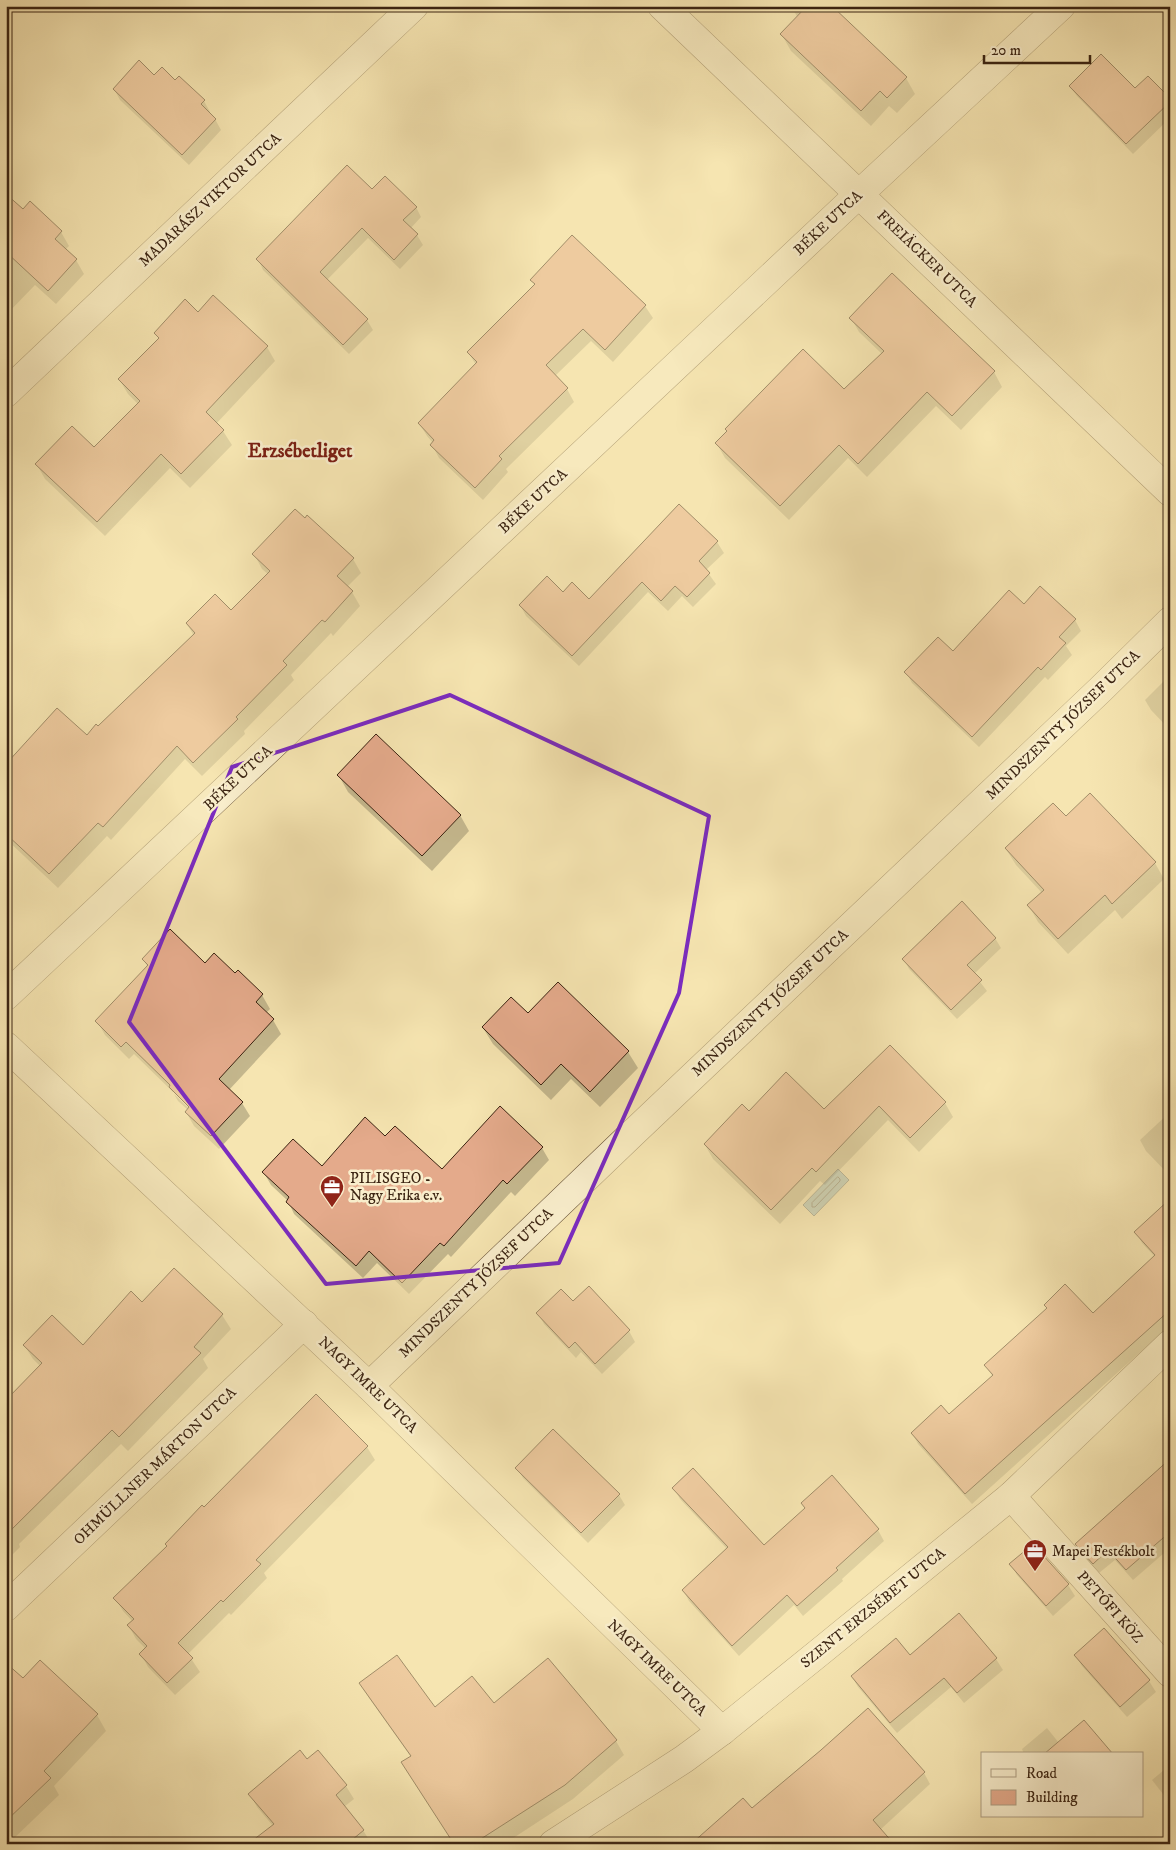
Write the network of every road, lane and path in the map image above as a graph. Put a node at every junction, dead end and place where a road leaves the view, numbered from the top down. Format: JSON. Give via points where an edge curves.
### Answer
{"nodes":[{"id":1,"x":414,"y":6,"type":"edge"},
{"id":2,"x":662,"y":6,"type":"edge"},
{"id":3,"x":1061,"y":6,"type":"edge"},
{"id":4,"x":859,"y":194,"type":"junction"},
{"id":5,"x":6,"y":393,"type":"edge"},
{"id":6,"x":1170,"y":492,"type":"edge"},
{"id":7,"x":1170,"y":621,"type":"edge"},
{"id":8,"x":6,"y":996,"type":"edge"},
{"id":9,"x":6,"y":1046,"type":"edge"},
{"id":10,"x":304,"y":1324,"type":"junction"},
{"id":11,"x":1170,"y":1344,"type":"edge"},
{"id":12,"x":369,"y":1386,"type":"junction"},
{"id":13,"x":1011,"y":1496,"type":"junction"},
{"id":14,"x":6,"y":1607,"type":"edge"},
{"id":15,"x":1170,"y":1673,"type":"edge"},
{"id":16,"x":722,"y":1732,"type":"junction"},
{"id":17,"x":553,"y":1844,"type":"edge"}],
"edges":[{"from":1,"to":5,"type":"street","name":"MADARÁSZ VIKTOR UTCA"},
{"from":2,"to":4,"type":"street","name":"FREIÄCKER UTCA"},
{"from":3,"to":4,"type":"street","name":"BÉKE UTCA"},
{"from":4,"to":6,"type":"street","name":"FREIÄCKER UTCA"},
{"from":4,"to":8,"type":"street","name":"BÉKE UTCA"},
{"from":7,"to":12,"type":"street","name":"MINDSZENTY JÓZSEF UTCA"},
{"from":9,"to":10,"type":"street","name":"NAGY IMRE UTCA"},
{"from":10,"to":12,"type":"street","name":"NAGY IMRE UTCA"},
{"from":10,"to":14,"type":"street","name":"OHMÜLLNER MÁRTON UTCA"},
{"from":11,"to":13,"type":"street","name":"SZENT ERZSÉBET UTCA"},
{"from":12,"to":16,"type":"street","name":"NAGY IMRE UTCA"},
{"from":13,"to":15,"type":"street","name":"PETŐFI KÖZ"},
{"from":13,"to":16,"type":"street","name":"SZENT ERZSÉBET UTCA"},
{"from":16,"to":17,"type":"street","name":"SZENT ERZSÉBET UTCA"}]}
